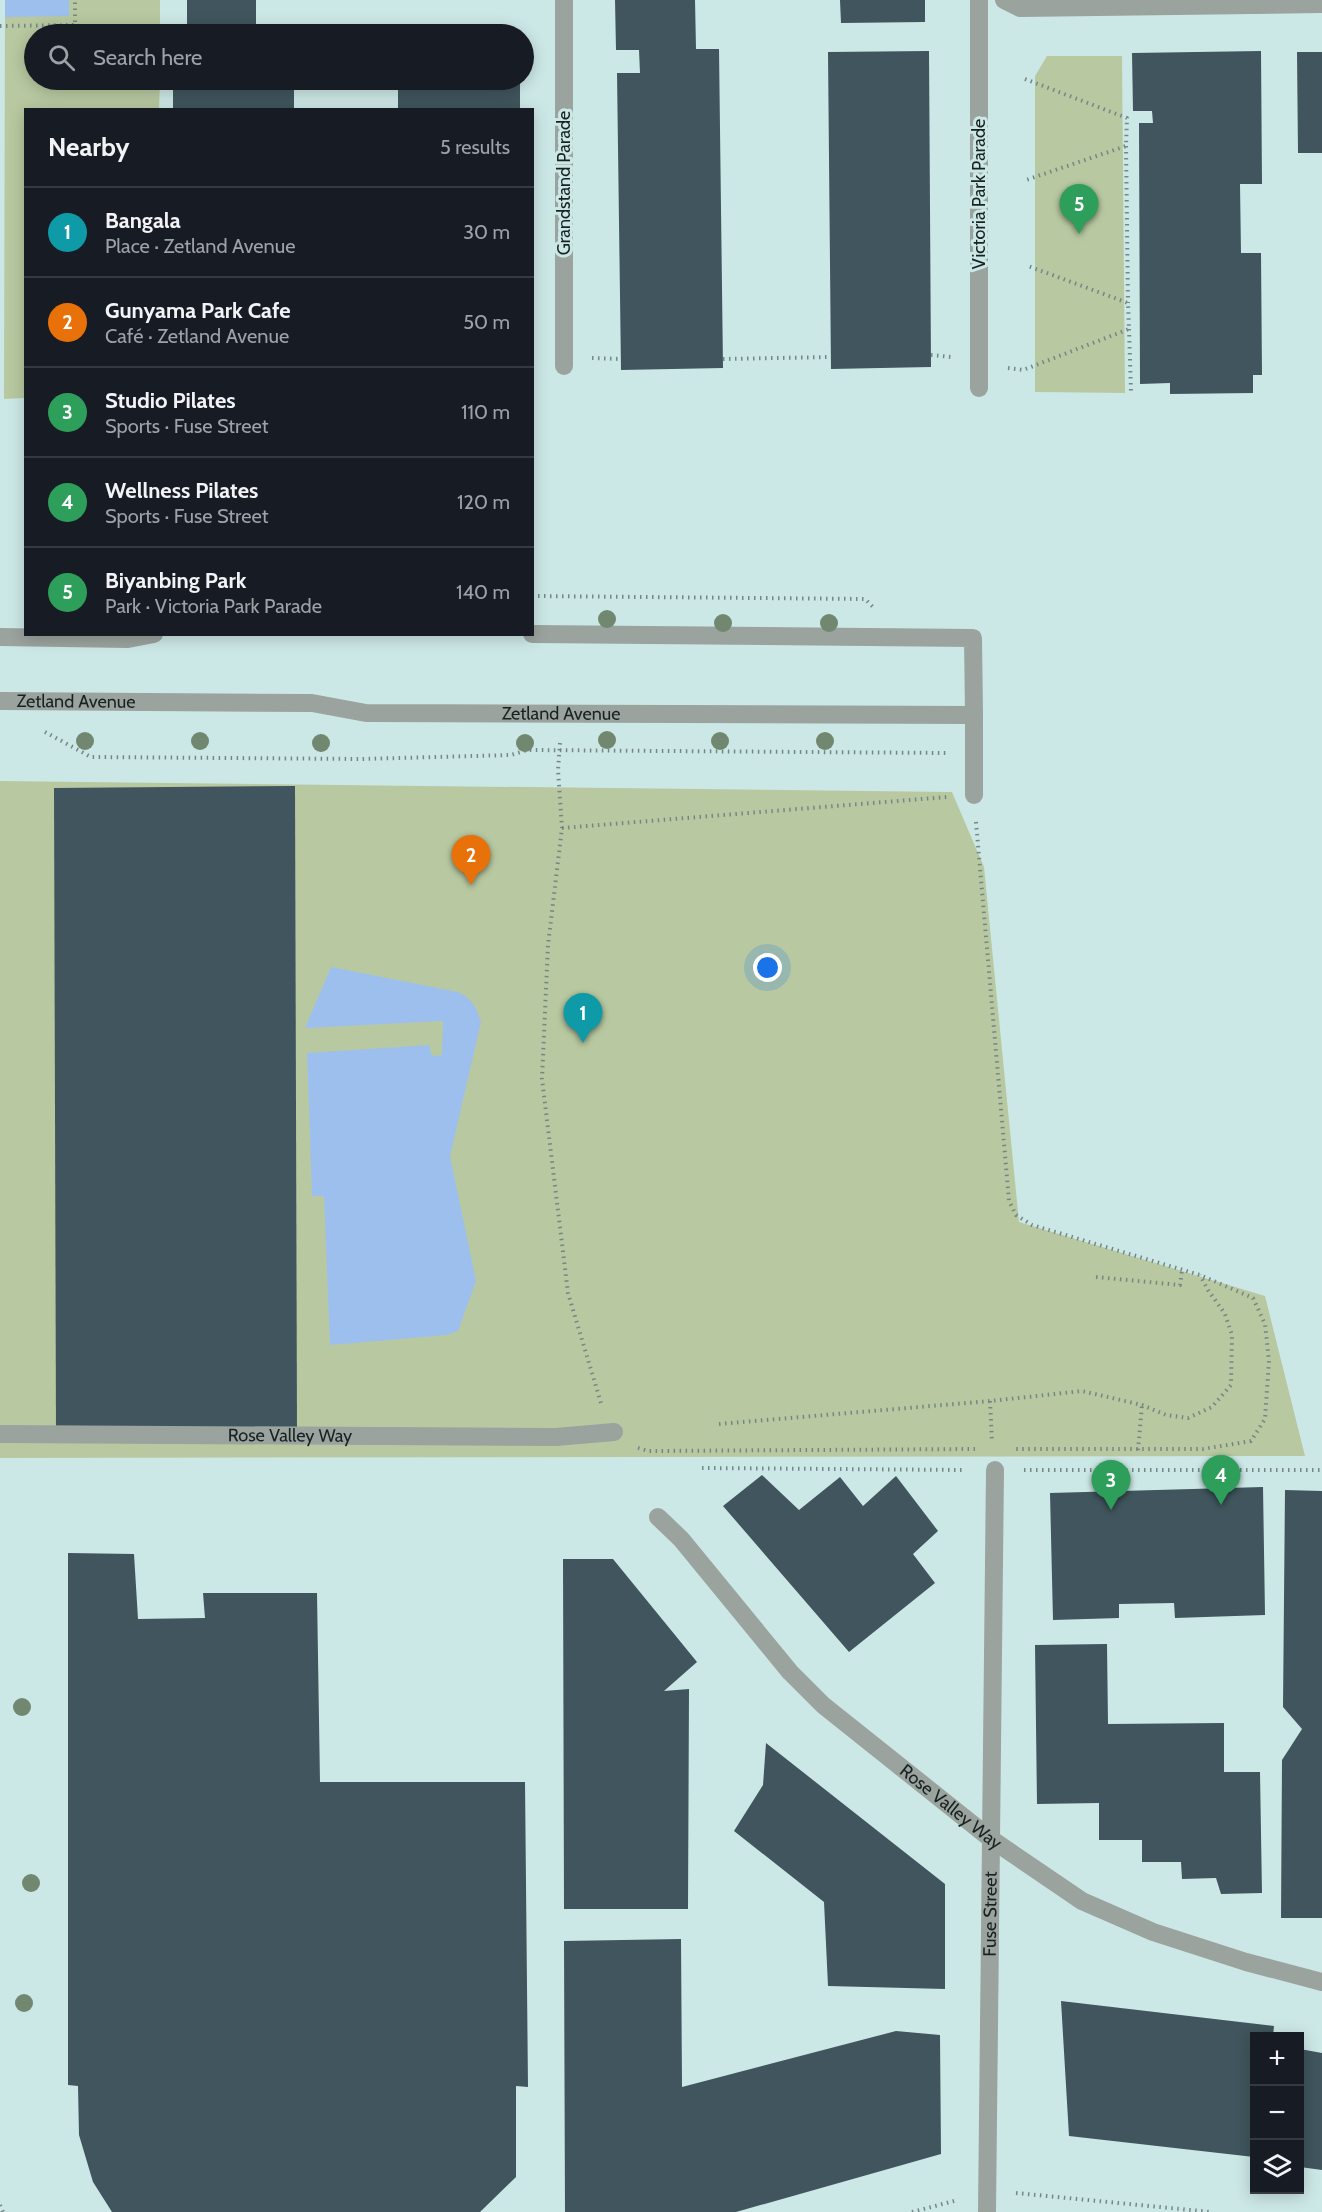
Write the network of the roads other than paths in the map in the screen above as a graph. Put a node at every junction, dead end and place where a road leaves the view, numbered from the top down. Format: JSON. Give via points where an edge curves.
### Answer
{"nodes":[{"id":1,"x":564,"y":0,"type":"edge"},
{"id":2,"x":979,"y":0,"type":"edge"},
{"id":3,"x":1004,"y":0,"type":"edge"},
{"id":4,"x":1322,"y":4,"type":"edge"},
{"id":5,"x":564,"y":366,"type":"dead end"},
{"id":6,"x":979,"y":388,"type":"dead end"},
{"id":7,"x":534,"y":634,"type":"edge"},
{"id":8,"x":144,"y":636,"type":"edge"},
{"id":9,"x":0,"y":637,"type":"edge"},
{"id":10,"x":0,"y":701,"type":"edge"},
{"id":11,"x":974,"y":715,"type":"junction"},
{"id":12,"x":974,"y":795,"type":"road end"},
{"id":13,"x":614,"y":1432,"type":"road end"},
{"id":14,"x":0,"y":1434,"type":"edge"},
{"id":15,"x":995,"y":1470,"type":"dead end"},
{"id":16,"x":658,"y":1517,"type":"dead end"},
{"id":17,"x":991,"y":1839,"type":"junction"},
{"id":18,"x":1322,"y":1982,"type":"edge"},
{"id":19,"x":987,"y":2212,"type":"edge"}],
"edges":[{"from":1,"to":5,"type":"street","name":"Grandstand Parade"},
{"from":2,"to":6,"type":"street","name":"Victoria Park Parade"},
{"from":3,"to":4,"type":"street","via":[[1020,8]]},
{"from":7,"to":11,"type":"street","via":[[973,638]]},
{"from":8,"to":9,"type":"street"},
{"from":10,"to":11,"type":"street","name":"Zetland Avenue","via":[[312,703],[366,713]]},
{"from":11,"to":12,"type":"street"},
{"from":13,"to":14,"type":"street","name":"Rose Valley Way","via":[[579,1436]]},
{"from":15,"to":17,"type":"street","name":"Fuse Street"},
{"from":16,"to":17,"type":"street","name":"Rose Valley Way","via":[[823,1705]]},
{"from":17,"to":18,"type":"street","name":"Rose Valley Way","via":[[1082,1901],[1142,1928]]},
{"from":17,"to":19,"type":"street","name":"Fuse Street"}]}
